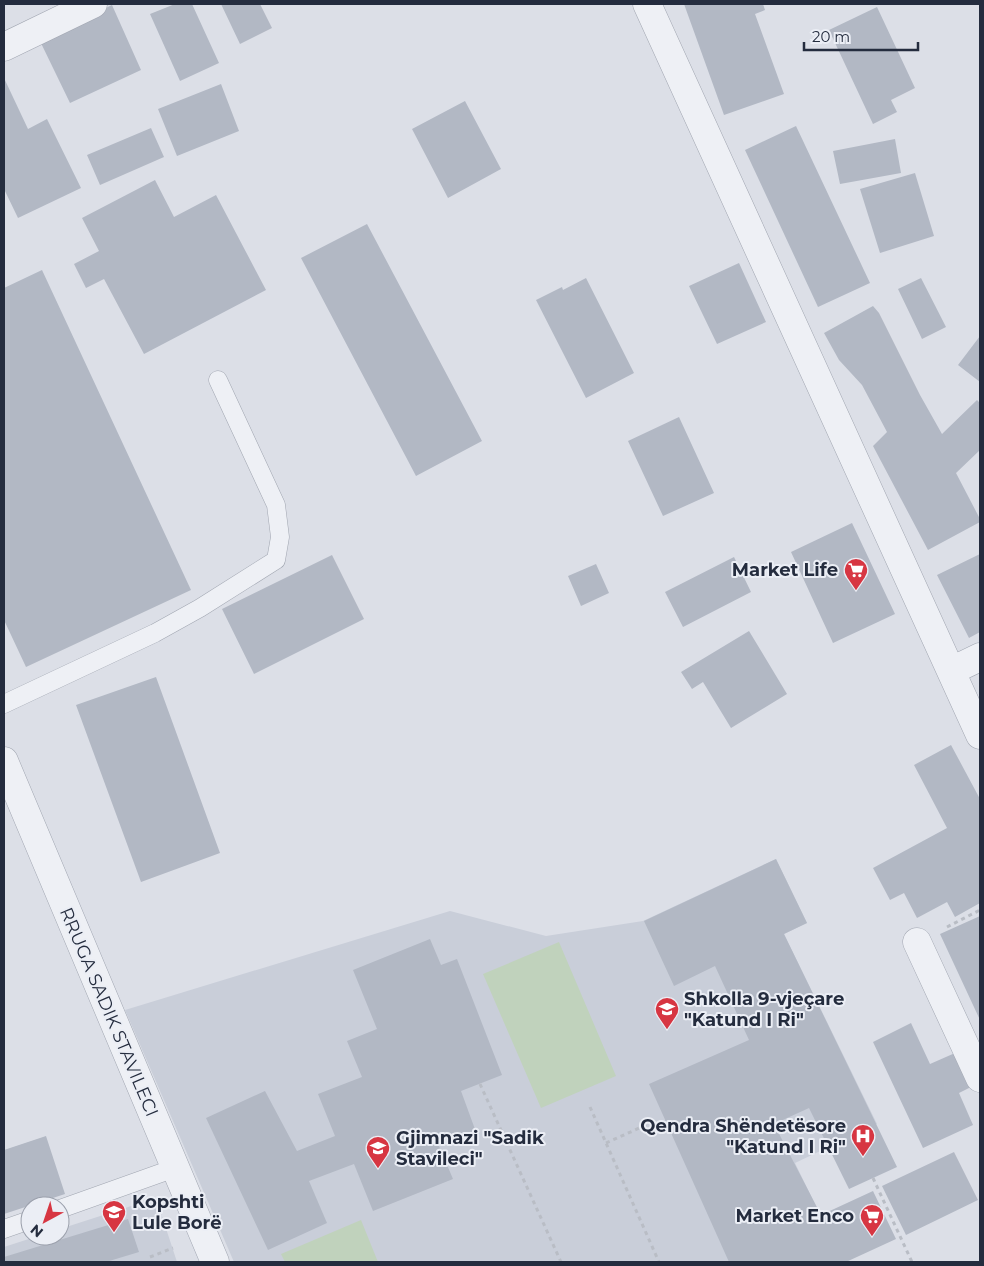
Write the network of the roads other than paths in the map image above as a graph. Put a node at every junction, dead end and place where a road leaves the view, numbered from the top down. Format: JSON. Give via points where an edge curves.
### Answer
{"nodes":[{"id":1,"x":93,"y":4,"type":"edge"},
{"id":2,"x":647,"y":4,"type":"edge"},
{"id":3,"x":4,"y":47,"type":"edge"},
{"id":4,"x":218,"y":380,"type":"dead end"},
{"id":5,"x":980,"y":657,"type":"edge"},
{"id":6,"x":951,"y":670,"type":"junction"},
{"id":7,"x":4,"y":704,"type":"edge"},
{"id":8,"x":980,"y":734,"type":"edge"},
{"id":9,"x":4,"y":761,"type":"edge"},
{"id":10,"x":917,"y":942,"type":"dead end"},
{"id":11,"x":980,"y":1078,"type":"edge"},
{"id":12,"x":175,"y":1168,"type":"junction"},
{"id":13,"x":70,"y":1205,"type":"edge"},
{"id":14,"x":20,"y":1223,"type":"edge"},
{"id":15,"x":4,"y":1229,"type":"edge"},
{"id":16,"x":215,"y":1262,"type":"edge"}],
"edges":[{"from":1,"to":3,"type":"street"},
{"from":2,"to":6,"type":"street"},
{"from":4,"to":7,"type":"lane","via":[[276,505],[280,537],[276,560],[155,633]]},
{"from":5,"to":6,"type":"street"},
{"from":6,"to":8,"type":"street"},
{"from":9,"to":12,"type":"street","name":"RRUGA SADIK STAVILECI"},
{"from":10,"to":11,"type":"street"},
{"from":12,"to":13,"type":"lane"},
{"from":12,"to":16,"type":"street","name":"RRUGA SADIK STAVILECI"},
{"from":14,"to":15,"type":"lane"}]}
